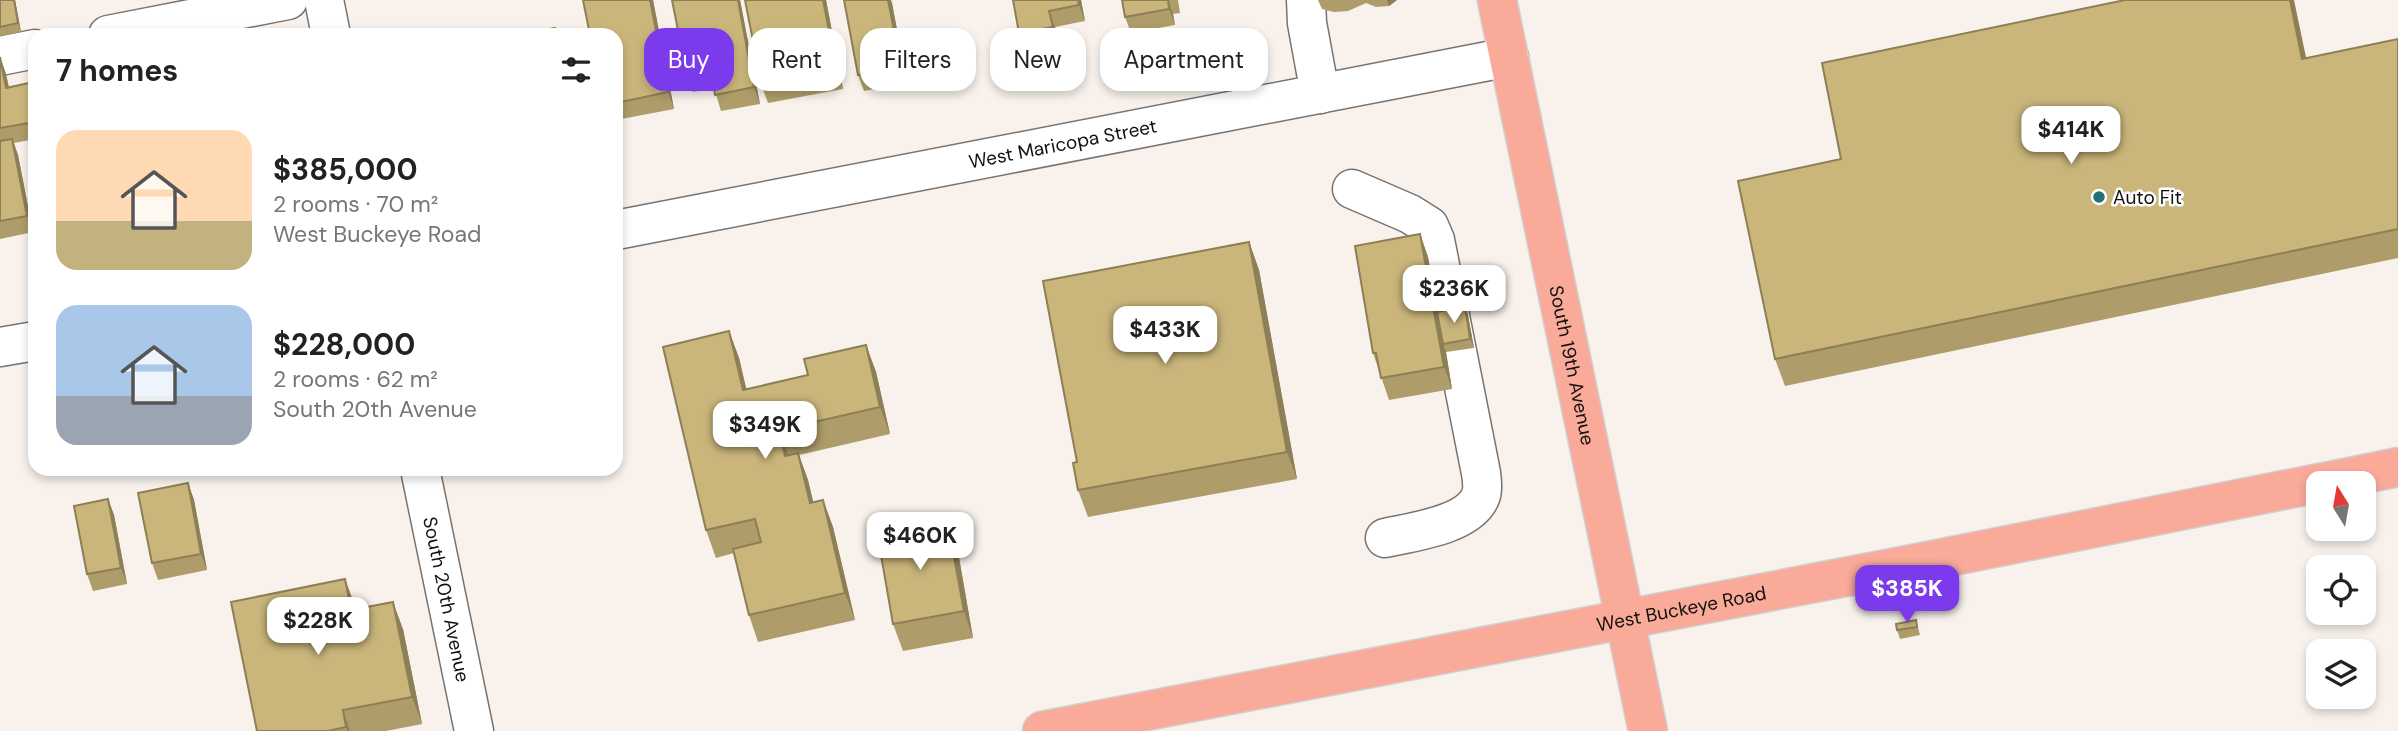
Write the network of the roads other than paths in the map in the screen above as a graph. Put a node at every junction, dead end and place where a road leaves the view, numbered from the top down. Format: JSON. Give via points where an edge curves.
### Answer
{"nodes":[{"id":1,"x":288,"y":0,"type":"edge"},
{"id":2,"x":324,"y":0,"type":"edge"},
{"id":3,"x":1306,"y":0,"type":"edge"},
{"id":4,"x":1497,"y":0,"type":"edge"},
{"id":5,"x":144,"y":28,"type":"edge"},
{"id":6,"x":330,"y":28,"type":"edge"},
{"id":7,"x":28,"y":50,"type":"edge"},
{"id":8,"x":0,"y":56,"type":"edge"},
{"id":9,"x":1509,"y":57,"type":"junction"},
{"id":10,"x":1320,"y":94,"type":"junction"},
{"id":11,"x":1352,"y":189,"type":"dead end"},
{"id":12,"x":623,"y":229,"type":"edge"},
{"id":13,"x":28,"y":342,"type":"edge"},
{"id":14,"x":0,"y":347,"type":"edge"},
{"id":15,"x":2398,"y":467,"type":"edge"},
{"id":16,"x":2376,"y":471,"type":"edge"},
{"id":17,"x":421,"y":476,"type":"edge"},
{"id":18,"x":2306,"y":486,"type":"edge"},
{"id":19,"x":1385,"y":538,"type":"dead end"},
{"id":20,"x":1626,"y":619,"type":"junction"},
{"id":21,"x":474,"y":731,"type":"edge"},
{"id":22,"x":1042,"y":731,"type":"edge"},
{"id":23,"x":1648,"y":731,"type":"edge"}],
"edges":[{"from":1,"to":5,"type":"street"},
{"from":2,"to":6,"type":"street"},
{"from":3,"to":10,"type":"street"},
{"from":4,"to":9,"type":"main road","name":"South 19th Avenue"},
{"from":7,"to":8,"type":"street"},
{"from":9,"to":10,"type":"street","name":"West Maricopa Street"},
{"from":9,"to":20,"type":"main road","name":"South 19th Avenue"},
{"from":10,"to":12,"type":"street","name":"West Maricopa Street"},
{"from":11,"to":19,"type":"street","via":[[1429,226],[1481,474],[1482,493],[1474,508],[1441,526]]},
{"from":13,"to":14,"type":"street"},
{"from":15,"to":16,"type":"main road","name":"West Buckeye Road"},
{"from":17,"to":21,"type":"street","name":"South 20th Avenue"},
{"from":18,"to":20,"type":"main road","name":"West Buckeye Road"},
{"from":20,"to":22,"type":"main road","name":"West Buckeye Road"},
{"from":20,"to":23,"type":"main road","name":"South 19th Avenue"}]}
